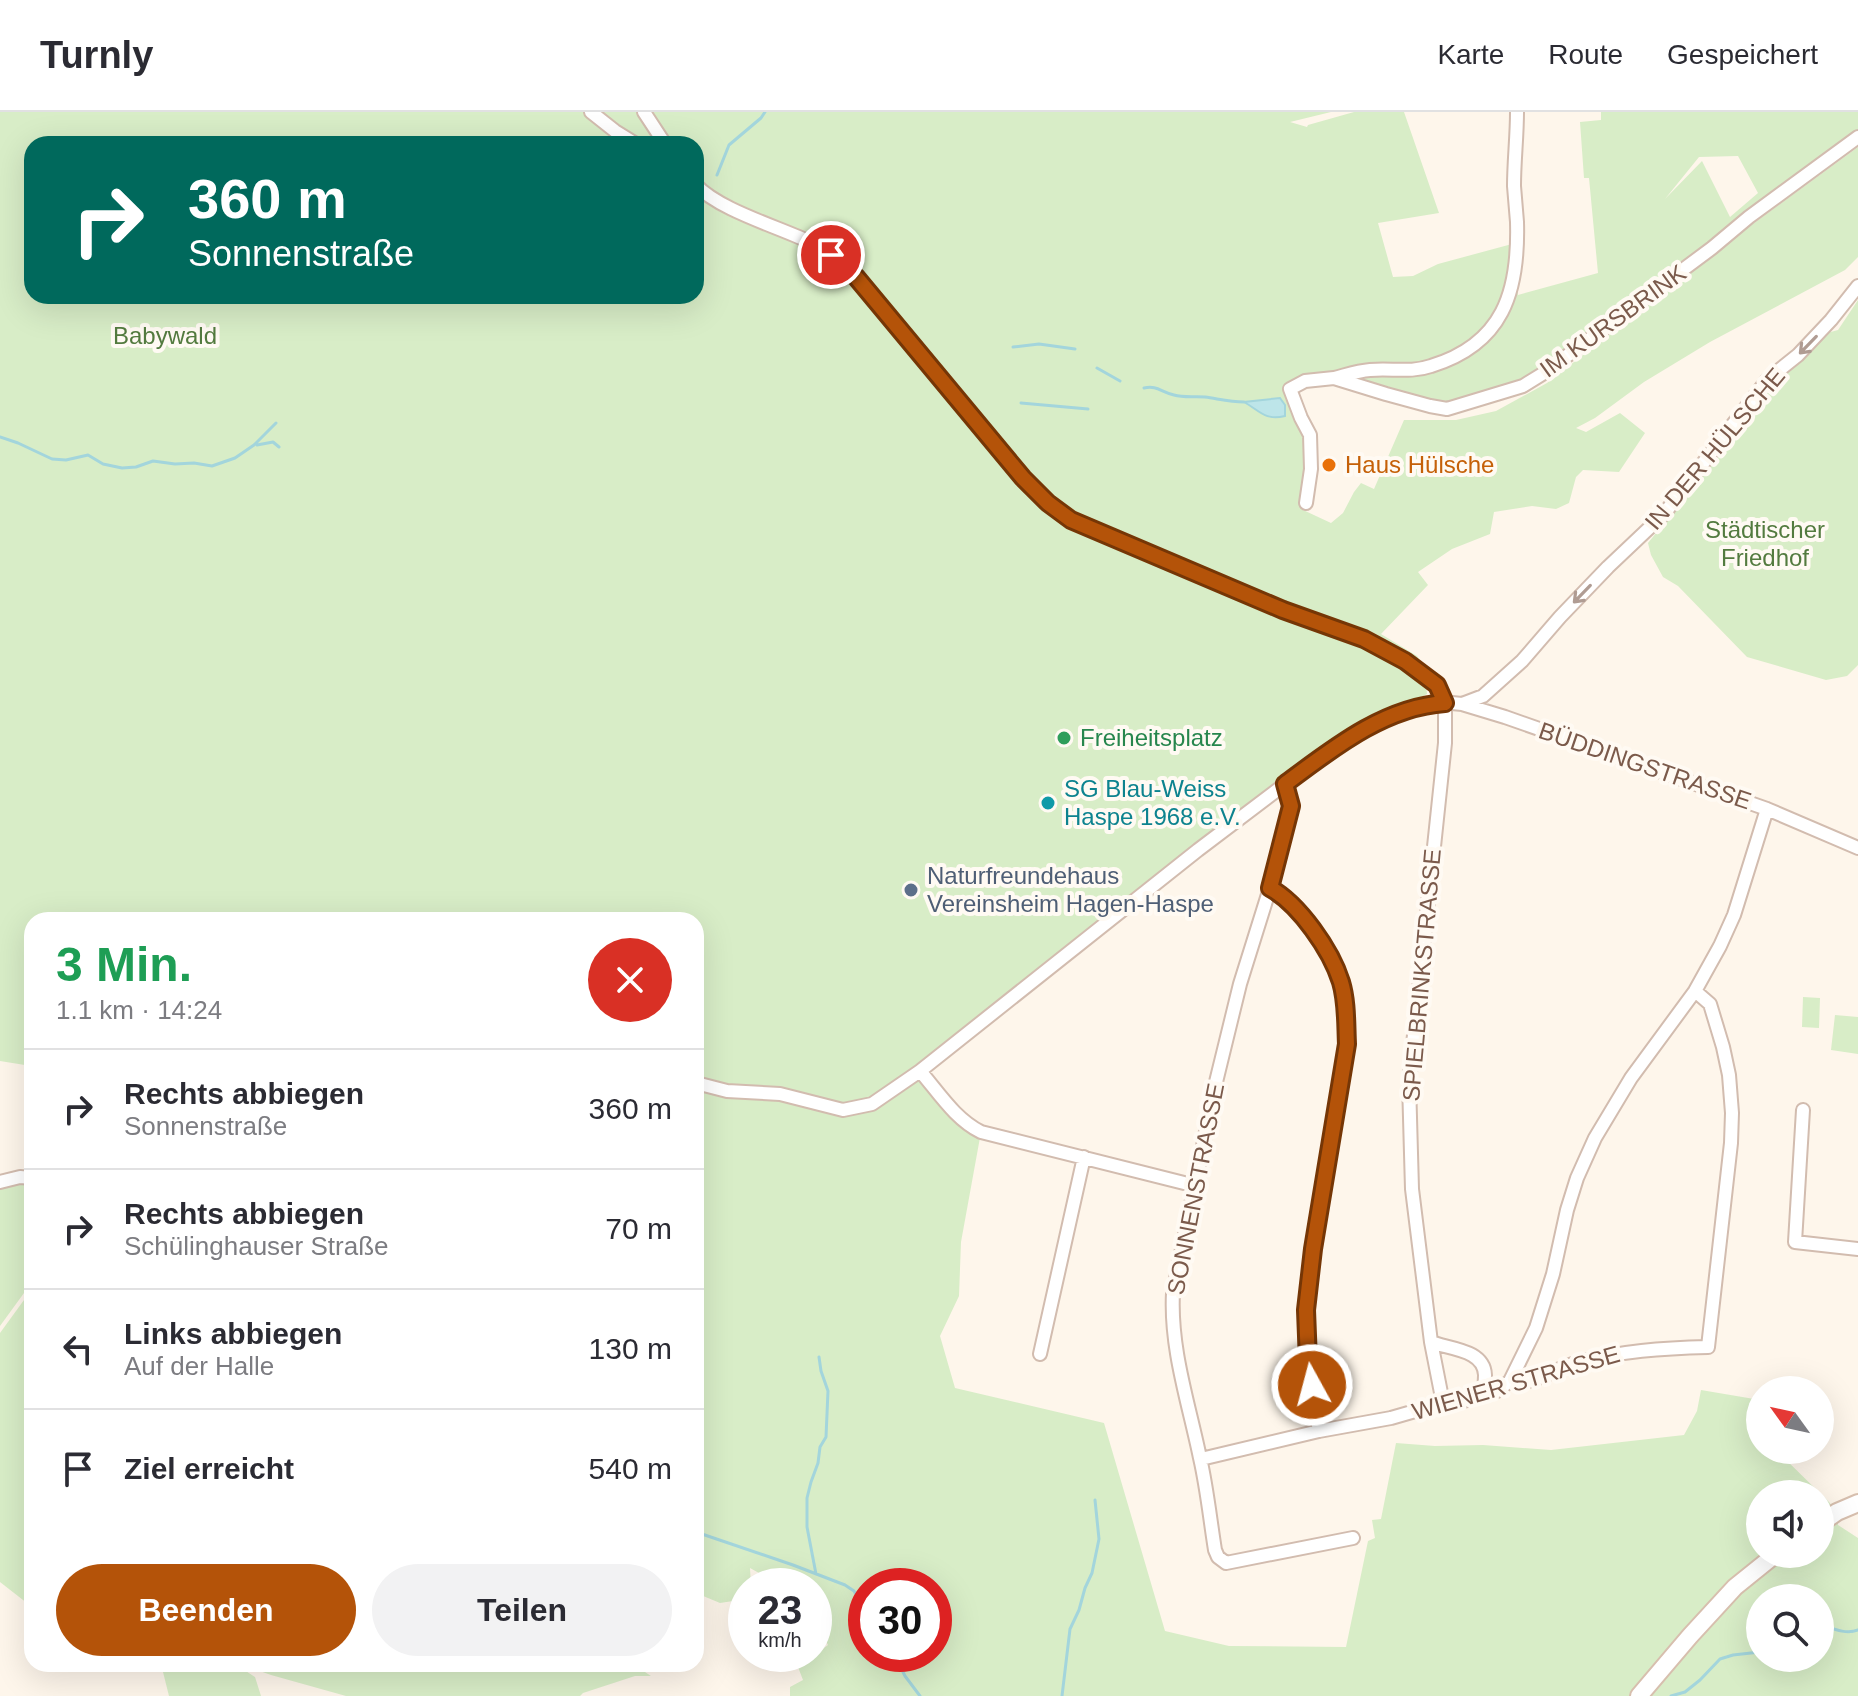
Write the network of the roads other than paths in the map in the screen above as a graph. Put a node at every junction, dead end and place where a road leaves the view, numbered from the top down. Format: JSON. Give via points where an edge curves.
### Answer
{"nodes":[{"id":1,"x":591,"y":112,"type":"edge"},
{"id":2,"x":644,"y":112,"type":"edge"},
{"id":3,"x":1517,"y":112,"type":"edge"},
{"id":4,"x":623,"y":136,"type":"edge"},
{"id":5,"x":660,"y":136,"type":"edge"},
{"id":6,"x":1858,"y":137,"type":"edge"},
{"id":7,"x":704,"y":194,"type":"edge"},
{"id":8,"x":1858,"y":286,"type":"edge"},
{"id":9,"x":1331,"y":378,"type":"junction"},
{"id":10,"x":1306,"y":503,"type":"dead end"},
{"id":11,"x":1445,"y":703,"type":"junction"},
{"id":12,"x":1462,"y":704,"type":"junction"},
{"id":13,"x":1285,"y":784,"type":"junction"},
{"id":14,"x":1767,"y":809,"type":"junction"},
{"id":15,"x":1858,"y":848,"type":"edge"},
{"id":16,"x":1270,"y":888,"type":"junction"},
{"id":17,"x":1695,"y":991,"type":"junction"},
{"id":18,"x":920,"y":1071,"type":"junction"},
{"id":19,"x":704,"y":1085,"type":"edge"},
{"id":20,"x":1803,"y":1110,"type":"dead end"},
{"id":21,"x":1084,"y":1157,"type":"junction"},
{"id":22,"x":24,"y":1177,"type":"edge"},
{"id":23,"x":0,"y":1182,"type":"edge"},
{"id":24,"x":1196,"y":1186,"type":"junction"},
{"id":25,"x":1858,"y":1249,"type":"edge"},
{"id":26,"x":1431,"y":1342,"type":"junction"},
{"id":27,"x":1040,"y":1354,"type":"dead end"},
{"id":28,"x":1510,"y":1381,"type":"junction"},
{"id":29,"x":1484,"y":1395,"type":"junction"},
{"id":30,"x":1443,"y":1403,"type":"junction"},
{"id":31,"x":1319,"y":1431,"type":"junction"},
{"id":32,"x":1201,"y":1459,"type":"junction"},
{"id":33,"x":1858,"y":1503,"type":"edge"},
{"id":34,"x":1834,"y":1514,"type":"edge"},
{"id":35,"x":1353,"y":1538,"type":"dead end"},
{"id":36,"x":1759,"y":1568,"type":"edge"},
{"id":37,"x":1639,"y":1696,"type":"edge"}],
"edges":[{"from":1,"to":4,"type":"street"},
{"from":2,"to":5,"type":"street"},
{"from":3,"to":9,"type":"street","via":[[1516,264],[1508,301],[1493,328],[1464,351],[1430,367]]},
{"from":6,"to":9,"type":"street","name":"IM KURSBRINK","via":[[1523,386],[1447,409]]},
{"from":7,"to":11,"type":"street","via":[[816,245],[856,277],[1023,478],[1071,520],[1364,639],[1437,685]]},
{"from":8,"to":12,"type":"street","name":"IN DER HÜLSCHE","one_way":true,"via":[[1815,338],[1768,379],[1664,514],[1522,661],[1483,696]]},
{"from":9,"to":10,"type":"street","via":[[1290,389],[1310,435]]},
{"from":11,"to":12,"type":"street","name":"BÜDDINGSTRASSE"},
{"from":11,"to":13,"type":"street","name":"BÜDDINGSTRASSE","via":[[1386,719],[1334,747]]},
{"from":11,"to":26,"type":"street","name":"SPIELBRINKSTRASSE","via":[[1409,1082],[1412,1189]]},
{"from":12,"to":14,"type":"street","name":"BÜDDINGSTRASSE"},
{"from":13,"to":16,"type":"street","name":"SONNENSTRASSE","via":[[1291,806]]},
{"from":13,"to":18,"type":"street","name":"BÜDDINGSTRASSE"},
{"from":14,"to":15,"type":"street","name":"BÜDDINGSTRASSE"},
{"from":14,"to":17,"type":"street","via":[[1734,915]]},
{"from":16,"to":24,"type":"street","name":"SONNENSTRASSE","via":[[1240,984]]},
{"from":16,"to":31,"type":"street","via":[[1315,932],[1341,982],[1346,1011],[1347,1044],[1306,1310]]},
{"from":17,"to":28,"type":"street","via":[[1595,1138],[1567,1210],[1536,1328]]},
{"from":17,"to":28,"type":"street","name":"WIENER STRASSE","via":[[1710,1004],[1722,1042],[1732,1113],[1708,1347],[1641,1349],[1575,1363],[1519,1384]]},
{"from":18,"to":19,"type":"street","name":"BÜDDINGSTRASSE","via":[[872,1104],[843,1110],[780,1094]]},
{"from":18,"to":21,"type":"street","via":[[968,1126]]},
{"from":20,"to":25,"type":"street","via":[[1795,1242]]},
{"from":21,"to":24,"type":"street"},
{"from":21,"to":27,"type":"street"},
{"from":22,"to":23,"type":"street"},
{"from":24,"to":32,"type":"street","name":"SONNENSTRASSE","via":[[1173,1295],[1173,1321]]},
{"from":26,"to":29,"type":"street","via":[[1480,1361]]},
{"from":26,"to":30,"type":"street","name":"SPIELBRINKSTRASSE"},
{"from":28,"to":29,"type":"street","name":"WIENER STRASSE"},
{"from":29,"to":30,"type":"street","name":"WIENER STRASSE"},
{"from":30,"to":31,"type":"street","name":"WIENER STRASSE"},
{"from":31,"to":32,"type":"street","name":"WIENER STRASSE"},
{"from":32,"to":35,"type":"street","name":"SONNENSTRASSE","via":[[1215,1550],[1222,1561]]},
{"from":33,"to":34,"type":"main road"},
{"from":36,"to":37,"type":"main road","via":[[1735,1587]]}]}
